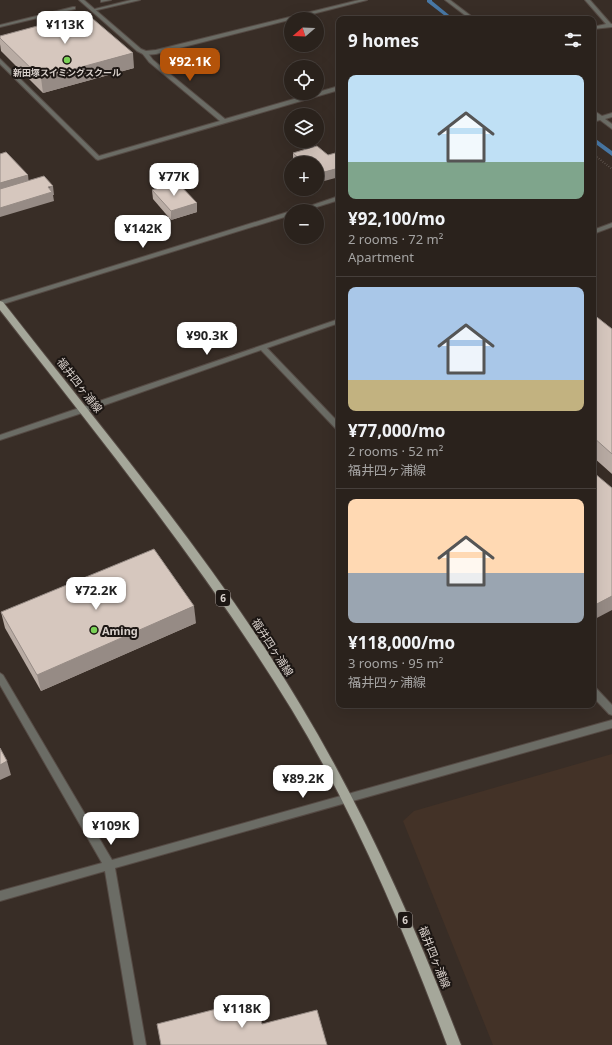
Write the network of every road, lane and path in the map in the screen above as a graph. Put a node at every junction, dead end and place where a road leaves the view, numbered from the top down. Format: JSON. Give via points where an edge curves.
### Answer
{"nodes":[{"id":1,"x":80,"y":0,"type":"edge"},
{"id":2,"x":109,"y":0,"type":"edge"},
{"id":3,"x":138,"y":0,"type":"edge"},
{"id":4,"x":365,"y":0,"type":"edge"},
{"id":5,"x":447,"y":0,"type":"edge"},
{"id":6,"x":587,"y":0,"type":"edge"},
{"id":7,"x":103,"y":2,"type":"dead end"},
{"id":8,"x":73,"y":8,"type":"dead end"},
{"id":9,"x":94,"y":10,"type":"junction"},
{"id":10,"x":469,"y":16,"type":"edge"},
{"id":11,"x":0,"y":26,"type":"edge"},
{"id":12,"x":611,"y":26,"type":"edge"},
{"id":13,"x":596,"y":28,"type":"edge"},
{"id":14,"x":145,"y":53,"type":"junction"},
{"id":15,"x":0,"y":61,"type":"edge"},
{"id":16,"x":336,"y":89,"type":"edge"},
{"id":17,"x":596,"y":115,"type":"edge"},
{"id":18,"x":612,"y":115,"type":"edge"},
{"id":19,"x":600,"y":118,"type":"junction"},
{"id":20,"x":596,"y":119,"type":"edge"},
{"id":21,"x":224,"y":121,"type":"junction"},
{"id":22,"x":612,"y":127,"type":"edge"},
{"id":23,"x":596,"y":156,"type":"edge"},
{"id":24,"x":612,"y":169,"type":"edge"},
{"id":25,"x":336,"y":199,"type":"edge"},
{"id":26,"x":320,"y":204,"type":"edge"},
{"id":27,"x":284,"y":215,"type":"edge"},
{"id":28,"x":612,"y":226,"type":"edge"},
{"id":29,"x":596,"y":231,"type":"edge"},
{"id":30,"x":0,"y":304,"type":"edge"},
{"id":31,"x":336,"y":321,"type":"edge"},
{"id":32,"x":262,"y":347,"type":"junction"},
{"id":33,"x":82,"y":410,"type":"junction"},
{"id":34,"x":336,"y":424,"type":"edge"},
{"id":35,"x":0,"y":438,"type":"edge"},
{"id":36,"x":0,"y":677,"type":"edge"},
{"id":37,"x":596,"y":694,"type":"edge"},
{"id":38,"x":612,"y":711,"type":"edge"},
{"id":39,"x":612,"y":724,"type":"edge"},
{"id":40,"x":347,"y":798,"type":"junction"},
{"id":41,"x":109,"y":865,"type":"junction"},
{"id":42,"x":0,"y":896,"type":"edge"},
{"id":43,"x":140,"y":1045,"type":"edge"},
{"id":44,"x":454,"y":1045,"type":"edge"}],
"edges":[{"from":1,"to":9,"type":"street"},
{"from":2,"to":7,"type":"street"},
{"from":3,"to":9,"type":"street"},
{"from":4,"to":14,"type":"street"},
{"from":5,"to":10,"type":"street"},
{"from":6,"to":12,"type":"street"},
{"from":8,"to":11,"type":"street"},
{"from":9,"to":14,"type":"street"},
{"from":12,"to":13,"type":"street"},
{"from":14,"to":21,"type":"street"},
{"from":15,"to":21,"type":"street","via":[[98,158]]},
{"from":16,"to":21,"type":"street"},
{"from":17,"to":19,"type":"street"},
{"from":18,"to":19,"type":"street"},
{"from":19,"to":20,"type":"street"},
{"from":19,"to":22,"type":"street"},
{"from":23,"to":24,"type":"path"},
{"from":25,"to":26,"type":"street"},
{"from":27,"to":30,"type":"street"},
{"from":28,"to":29,"type":"street"},
{"from":30,"to":33,"type":"main road","name":"福井四ヶ浦線","number":"6"},
{"from":31,"to":32,"type":"street"},
{"from":32,"to":33,"type":"street"},
{"from":32,"to":34,"type":"street"},
{"from":33,"to":35,"type":"street"},
{"from":33,"to":40,"type":"main road","name":"福井四ヶ浦線","number":"6","via":[[196,560],[268,664]]},
{"from":36,"to":41,"type":"street"},
{"from":37,"to":38,"type":"street"},
{"from":39,"to":40,"type":"street"},
{"from":40,"to":41,"type":"street"},
{"from":40,"to":44,"type":"main road","name":"福井四ヶ浦線","number":"6","via":[[392,890],[429,977]]},
{"from":41,"to":42,"type":"street"},
{"from":41,"to":43,"type":"street"}]}
